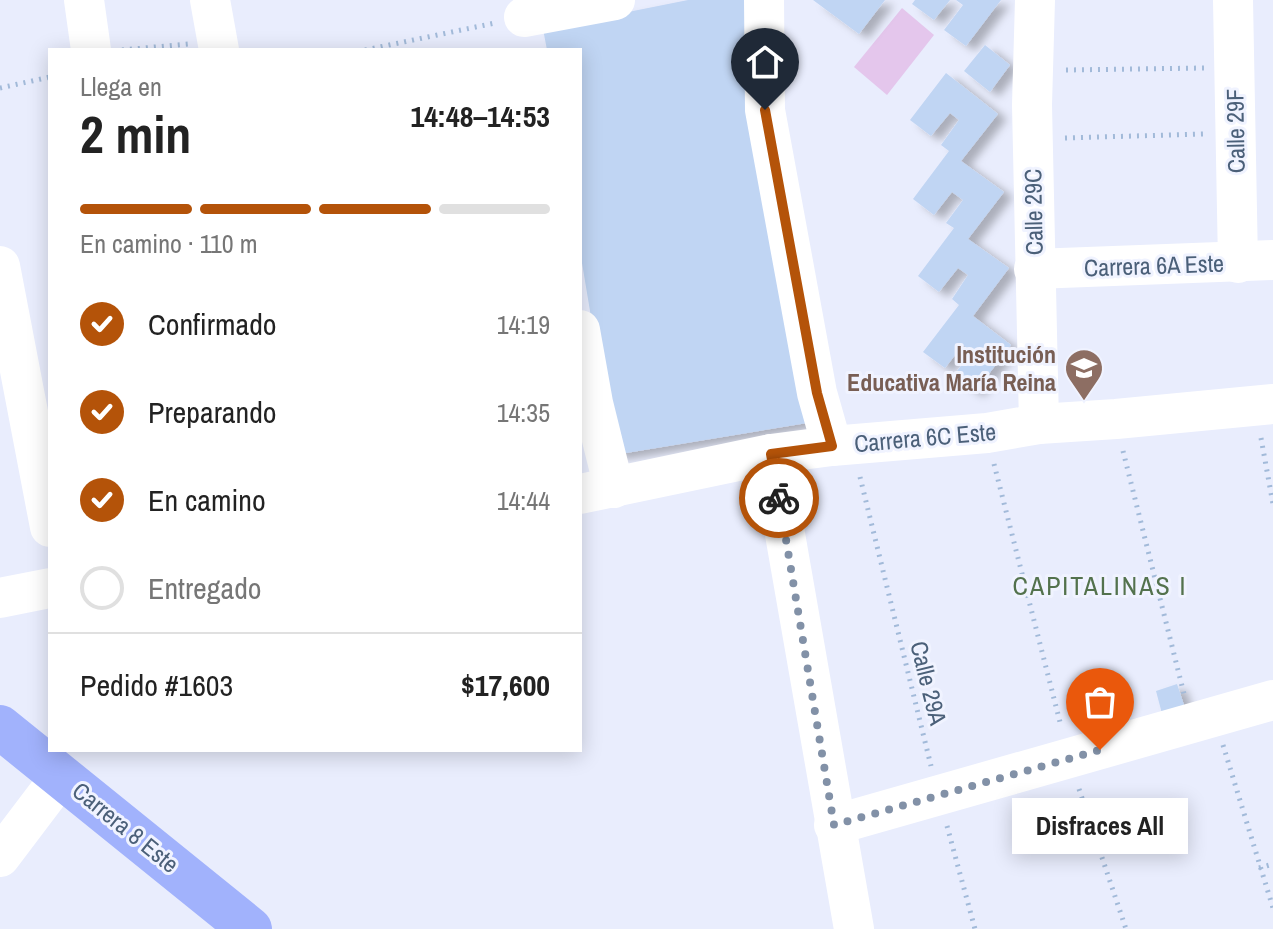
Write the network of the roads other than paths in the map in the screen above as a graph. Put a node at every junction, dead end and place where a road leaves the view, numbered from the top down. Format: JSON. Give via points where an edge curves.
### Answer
{"nodes":[{"id":1,"x":84,"y":0,"type":"edge"},
{"id":2,"x":210,"y":0,"type":"edge"},
{"id":3,"x":615,"y":0,"type":"edge"},
{"id":4,"x":764,"y":0,"type":"edge"},
{"id":5,"x":1035,"y":0,"type":"edge"},
{"id":6,"x":1233,"y":0,"type":"edge"},
{"id":7,"x":524,"y":22,"type":"edge"},
{"id":8,"x":218,"y":45,"type":"edge"},
{"id":9,"x":91,"y":48,"type":"edge"},
{"id":10,"x":1255,"y":261,"type":"edge"},
{"id":11,"x":0,"y":266,"type":"edge"},
{"id":12,"x":1034,"y":269,"type":"junction"},
{"id":13,"x":582,"y":341,"type":"edge"},
{"id":14,"x":1264,"y":405,"type":"edge"},
{"id":15,"x":1039,"y":424,"type":"junction"},
{"id":16,"x":842,"y":445,"type":"junction"},
{"id":17,"x":771,"y":454,"type":"junction"},
{"id":18,"x":597,"y":491,"type":"edge"},
{"id":19,"x":48,"y":517,"type":"edge"},
{"id":20,"x":48,"y":588,"type":"edge"},
{"id":21,"x":0,"y":598,"type":"edge"},
{"id":22,"x":1273,"y":700,"type":"edge"},
{"id":23,"x":0,"y":727,"type":"edge"},
{"id":24,"x":62,"y":775,"type":"junction"},
{"id":25,"x":834,"y":825,"type":"junction"},
{"id":26,"x":0,"y":857,"type":"edge"},
{"id":27,"x":250,"y":929,"type":"edge"},
{"id":28,"x":854,"y":929,"type":"edge"}],
"edges":[{"from":1,"to":9,"type":"street"},
{"from":2,"to":8,"type":"street"},
{"from":3,"to":7,"type":"street"},
{"from":4,"to":16,"type":"street","via":[[772,110],[817,393]]},
{"from":5,"to":12,"type":"street","name":"Calle 29C"},
{"from":6,"to":10,"type":"street","name":"Calle 29F","via":[[1235,134]]},
{"from":10,"to":12,"type":"street","name":"Carrera 6A Este"},
{"from":11,"to":19,"type":"street"},
{"from":12,"to":15,"type":"street","name":"Calle 29C"},
{"from":13,"to":18,"type":"street","via":[[593,403]]},
{"from":14,"to":15,"type":"street","name":"Carrera 6C Este"},
{"from":15,"to":16,"type":"street","name":"Carrera 6C Este"},
{"from":16,"to":17,"type":"street","name":"Carrera 6C Este"},
{"from":17,"to":18,"type":"street","name":"Carrera 6C Este"},
{"from":17,"to":25,"type":"street"},
{"from":20,"to":21,"type":"street"},
{"from":22,"to":25,"type":"street"},
{"from":23,"to":24,"type":"main road","name":"Carrera 8 Este"},
{"from":24,"to":26,"type":"street"},
{"from":24,"to":27,"type":"main road","name":"Carrera 8 Este"},
{"from":25,"to":28,"type":"street"}]}
